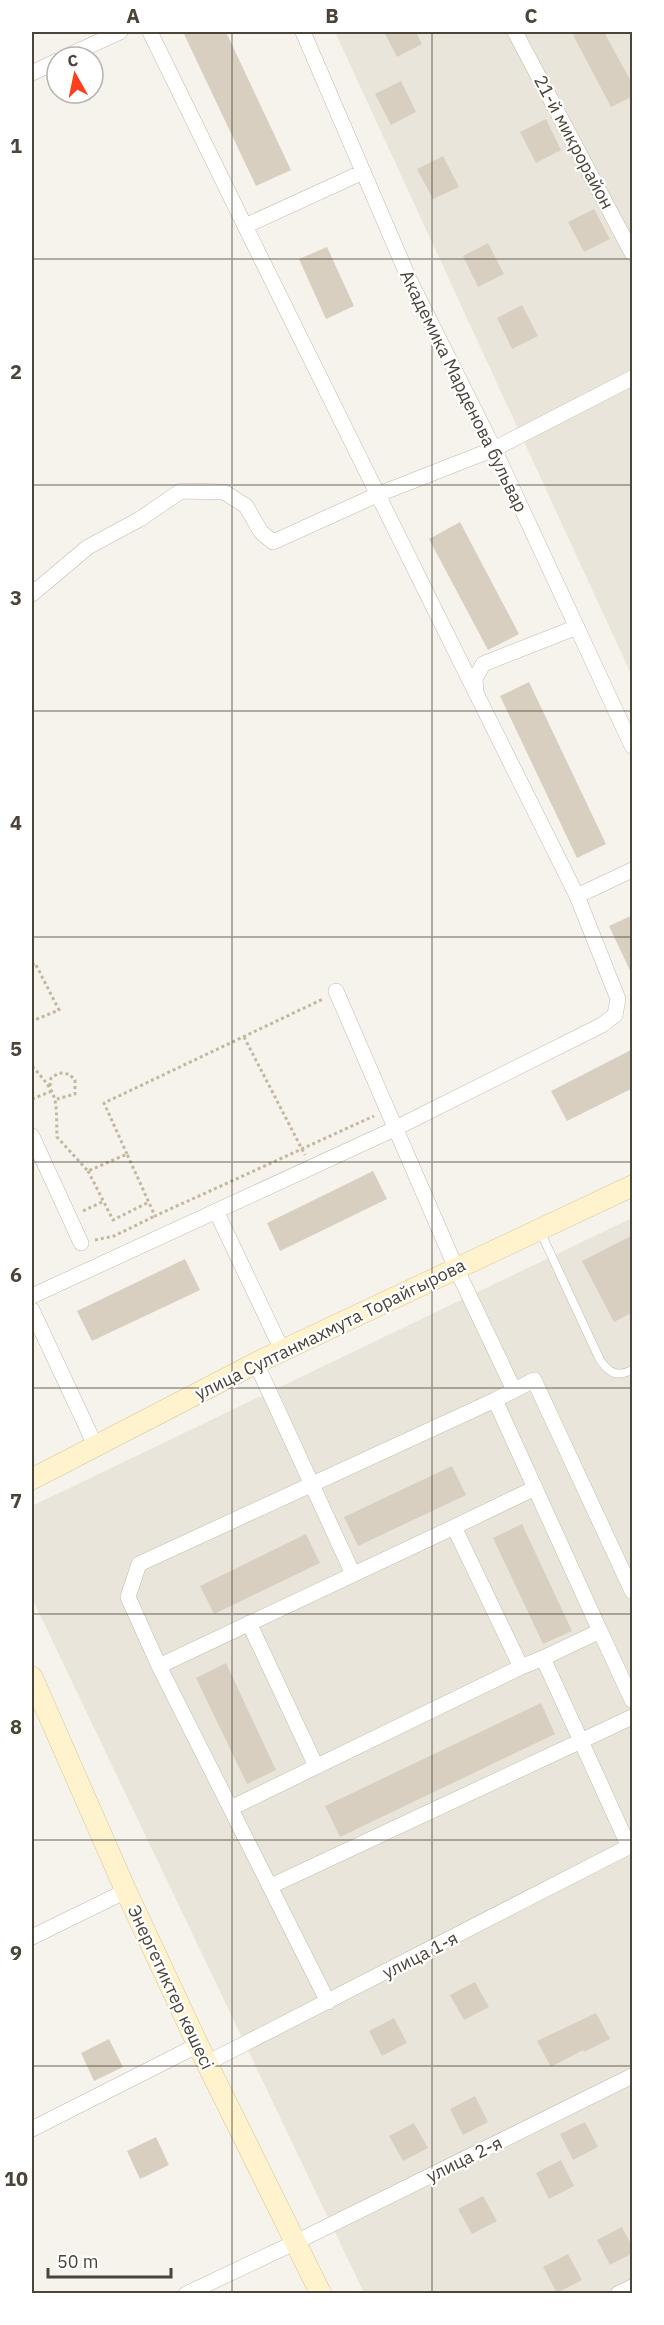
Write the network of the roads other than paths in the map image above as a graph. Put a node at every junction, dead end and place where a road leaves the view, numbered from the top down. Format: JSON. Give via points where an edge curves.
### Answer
{"nodes":[{"id":1,"x":120,"y":32,"type":"edge"},
{"id":2,"x":150,"y":32,"type":"edge"},
{"id":3,"x":303,"y":32,"type":"edge"},
{"id":4,"x":515,"y":32,"type":"edge"},
{"id":5,"x":91,"y":45,"type":"edge"},
{"id":6,"x":363,"y":172,"type":"junction"},
{"id":7,"x":245,"y":226,"type":"junction"},
{"id":8,"x":633,"y":253,"type":"edge"},
{"id":9,"x":633,"y":378,"type":"edge"},
{"id":10,"x":494,"y":449,"type":"junction"},
{"id":11,"x":379,"y":494,"type":"junction"},
{"id":12,"x":32,"y":594,"type":"edge"},
{"id":13,"x":577,"y":627,"type":"junction"},
{"id":14,"x":476,"y":693,"type":"junction"},
{"id":15,"x":633,"y":747,"type":"edge"},
{"id":16,"x":633,"y":870,"type":"edge"},
{"id":17,"x":577,"y":896,"type":"junction"},
{"id":18,"x":331,"y":994,"type":"road end"},
{"id":19,"x":393,"y":1130,"type":"junction"},
{"id":20,"x":32,"y":1136,"type":"edge"},
{"id":21,"x":633,"y":1186,"type":"edge"},
{"id":22,"x":216,"y":1211,"type":"junction"},
{"id":23,"x":539,"y":1230,"type":"junction"},
{"id":24,"x":81,"y":1243,"type":"road end"},
{"id":25,"x":456,"y":1268,"type":"junction"},
{"id":26,"x":32,"y":1296,"type":"edge"},
{"id":27,"x":32,"y":1310,"type":"edge"},
{"id":28,"x":282,"y":1350,"type":"junction"},
{"id":29,"x":256,"y":1363,"type":"junction"},
{"id":30,"x":633,"y":1370,"type":"edge"},
{"id":31,"x":514,"y":1390,"type":"junction"},
{"id":32,"x":495,"y":1400,"type":"junction"},
{"id":33,"x":96,"y":1447,"type":"junction"},
{"id":34,"x":32,"y":1479,"type":"edge"},
{"id":35,"x":313,"y":1484,"type":"junction"},
{"id":36,"x":535,"y":1488,"type":"junction"},
{"id":37,"x":454,"y":1527,"type":"junction"},
{"id":38,"x":353,"y":1574,"type":"junction"},
{"id":39,"x":633,"y":1592,"type":"edge"},
{"id":40,"x":249,"y":1623,"type":"junction"},
{"id":41,"x":600,"y":1630,"type":"junction"},
{"id":42,"x":543,"y":1658,"type":"junction"},
{"id":43,"x":159,"y":1666,"type":"junction"},
{"id":44,"x":521,"y":1667,"type":"junction"},
{"id":45,"x":32,"y":1677,"type":"edge"},
{"id":46,"x":633,"y":1700,"type":"edge"},
{"id":47,"x":38,"y":1711,"type":"edge"},
{"id":48,"x":633,"y":1717,"type":"edge"},
{"id":49,"x":581,"y":1741,"type":"junction"},
{"id":50,"x":316,"y":1766,"type":"junction"},
{"id":51,"x":231,"y":1808,"type":"junction"},
{"id":52,"x":631,"y":1846,"type":"edge"},
{"id":53,"x":271,"y":1886,"type":"junction"},
{"id":54,"x":126,"y":1891,"type":"junction"},
{"id":55,"x":32,"y":1937,"type":"edge"},
{"id":56,"x":328,"y":2002,"type":"junction"},
{"id":57,"x":203,"y":2054,"type":"junction"},
{"id":58,"x":633,"y":2076,"type":"edge"},
{"id":59,"x":32,"y":2129,"type":"edge"},
{"id":60,"x":296,"y":2242,"type":"junction"},
{"id":61,"x":633,"y":2287,"type":"edge"},
{"id":62,"x":186,"y":2294,"type":"edge"},
{"id":63,"x":321,"y":2294,"type":"edge"},
{"id":64,"x":618,"y":2294,"type":"edge"}],
"edges":[{"from":1,"to":5,"type":"street"},
{"from":2,"to":7,"type":"street"},
{"from":3,"to":6,"type":"street","name":"Академика Марденова бульвар"},
{"from":4,"to":8,"type":"street","name":"21-й микрорайон"},
{"from":6,"to":7,"type":"street"},
{"from":6,"to":10,"type":"street","name":"Академика Марденова бульвар","via":[[410,281]]},
{"from":7,"to":11,"type":"street"},
{"from":9,"to":10,"type":"street"},
{"from":10,"to":11,"type":"street"},
{"from":10,"to":13,"type":"street","name":"Академика Марденова бульвар"},
{"from":11,"to":12,"type":"street","via":[[273,542],[261,532],[246,506],[224,492],[181,491],[88,547]]},
{"from":11,"to":14,"type":"street"},
{"from":13,"to":14,"type":"street","via":[[483,664],[475,679]]},
{"from":13,"to":15,"type":"street","name":"Академика Марденова бульвар"},
{"from":14,"to":17,"type":"street"},
{"from":16,"to":17,"type":"street"},
{"from":17,"to":19,"type":"street","via":[[618,999],[615,1015]]},
{"from":18,"to":19,"type":"street"},
{"from":19,"to":22,"type":"street"},
{"from":19,"to":25,"type":"street"},
{"from":20,"to":24,"type":"street"},
{"from":21,"to":23,"type":"main road","name":"улица Султанмахмута Торайгырова"},
{"from":22,"to":26,"type":"street"},
{"from":22,"to":28,"type":"street"},
{"from":23,"to":25,"type":"main road","name":"улица Султанмахмута Торайгырова"},
{"from":23,"to":30,"type":"lane","via":[[600,1360],[615,1375]]},
{"from":25,"to":28,"type":"main road","name":"улица Султанмахмута Торайгырова"},
{"from":25,"to":31,"type":"street"},
{"from":27,"to":33,"type":"street"},
{"from":28,"to":29,"type":"main road","name":"улица Султанмахмута Торайгырова"},
{"from":29,"to":33,"type":"main road","name":"улица Султанмахмута Торайгырова"},
{"from":29,"to":35,"type":"street"},
{"from":31,"to":32,"type":"street"},
{"from":31,"to":39,"type":"street","via":[[534,1380]]},
{"from":32,"to":35,"type":"street"},
{"from":32,"to":36,"type":"street"},
{"from":33,"to":34,"type":"main road","name":"улица Султанмахмута Торайгырова"},
{"from":35,"to":38,"type":"street"},
{"from":35,"to":43,"type":"street","via":[[140,1564],[128,1597]]},
{"from":36,"to":37,"type":"street"},
{"from":36,"to":41,"type":"street"},
{"from":37,"to":38,"type":"street"},
{"from":37,"to":44,"type":"street"},
{"from":38,"to":40,"type":"street"},
{"from":40,"to":43,"type":"street"},
{"from":40,"to":50,"type":"street"},
{"from":41,"to":42,"type":"street"},
{"from":41,"to":46,"type":"street"},
{"from":42,"to":44,"type":"street"},
{"from":42,"to":49,"type":"street"},
{"from":43,"to":51,"type":"street"},
{"from":44,"to":50,"type":"street"},
{"from":45,"to":47,"type":"main road","name":"Энергетиктер көшесі"},
{"from":47,"to":54,"type":"main road","name":"Энергетиктер көшесі"},
{"from":48,"to":49,"type":"street"},
{"from":49,"to":52,"type":"street"},
{"from":49,"to":53,"type":"street"},
{"from":50,"to":51,"type":"street"},
{"from":51,"to":53,"type":"street"},
{"from":52,"to":56,"type":"street","name":"улица 1-я"},
{"from":53,"to":56,"type":"street"},
{"from":54,"to":55,"type":"street"},
{"from":54,"to":57,"type":"main road","name":"Энергетиктер көшесі"},
{"from":56,"to":57,"type":"street","name":"улица 1-я"},
{"from":57,"to":59,"type":"street","name":"улица 1-я"},
{"from":57,"to":60,"type":"main road","name":"Энергетиктер көшесі"},
{"from":58,"to":60,"type":"street","name":"улица 2-я"},
{"from":60,"to":62,"type":"street","name":"улица 2-я"},
{"from":60,"to":63,"type":"main road","name":"Энергетиктер көшесі"},
{"from":61,"to":64,"type":"street"}]}
